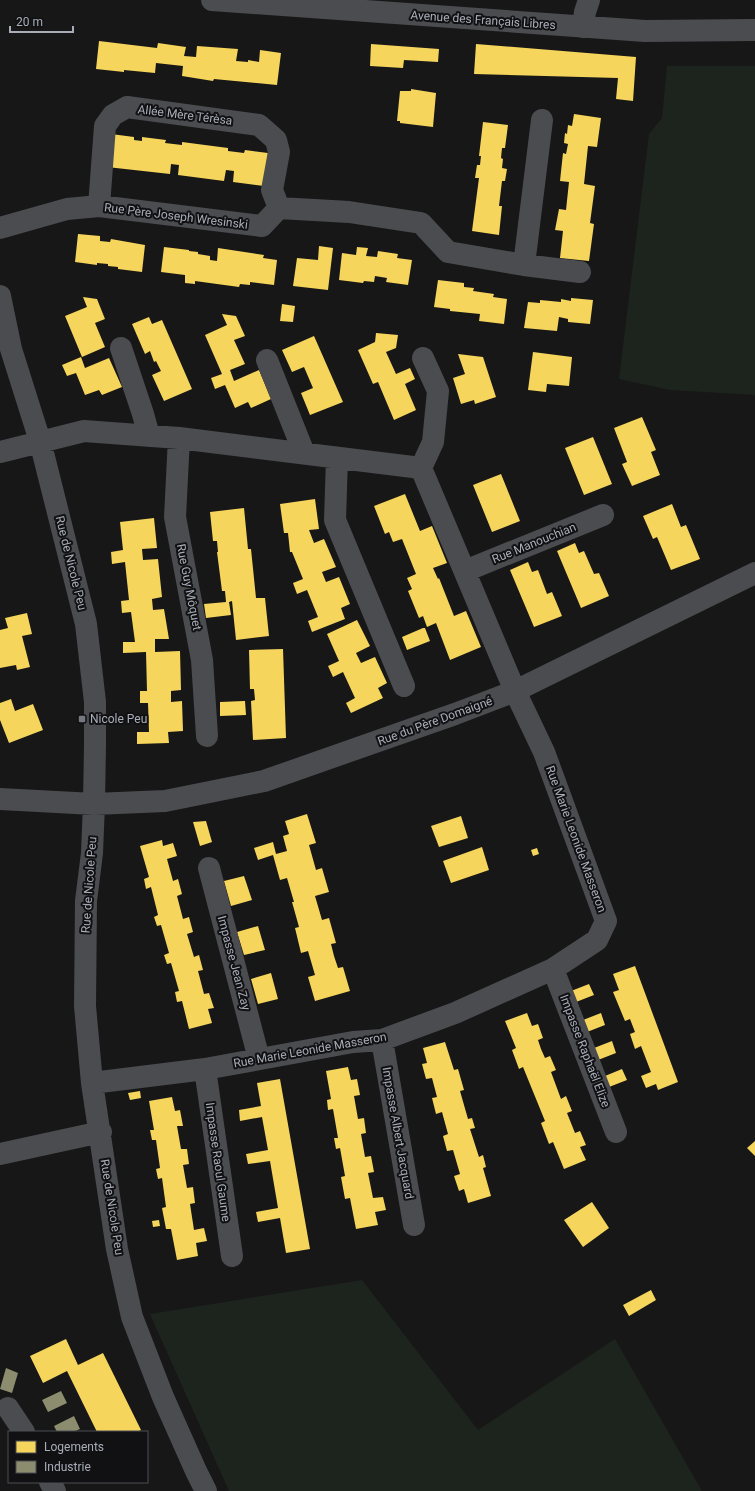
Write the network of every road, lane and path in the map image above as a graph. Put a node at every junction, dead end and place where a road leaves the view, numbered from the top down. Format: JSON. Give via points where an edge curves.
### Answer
{"nodes":[{"id":1,"x":212,"y":0,"type":"edge"},
{"id":2,"x":589,"y":0,"type":"edge"},
{"id":3,"x":583,"y":27,"type":"junction"},
{"id":4,"x":755,"y":30,"type":"edge"},
{"id":5,"x":542,"y":120,"type":"dead end"},
{"id":6,"x":100,"y":206,"type":"junction"},
{"id":7,"x":279,"y":208,"type":"junction"},
{"id":8,"x":0,"y":228,"type":"edge"},
{"id":9,"x":524,"y":265,"type":"junction"},
{"id":10,"x":580,"y":272,"type":"dead end"},
{"id":11,"x":0,"y":296,"type":"edge"},
{"id":12,"x":121,"y":348,"type":"dead end"},
{"id":13,"x":423,"y":358,"type":"dead end"},
{"id":14,"x":267,"y":360,"type":"dead end"},
{"id":15,"x":149,"y":436,"type":"junction"},
{"id":16,"x":179,"y":438,"type":"junction"},
{"id":17,"x":40,"y":441,"type":"junction"},
{"id":18,"x":0,"y":452,"type":"edge"},
{"id":19,"x":304,"y":453,"type":"junction"},
{"id":20,"x":337,"y":458,"type":"junction"},
{"id":21,"x":420,"y":468,"type":"junction"},
{"id":22,"x":603,"y":515,"type":"dead end"},
{"id":23,"x":465,"y":571,"type":"junction"},
{"id":24,"x":755,"y":573,"type":"edge"},
{"id":25,"x":404,"y":686,"type":"dead end"},
{"id":26,"x":514,"y":691,"type":"junction"},
{"id":27,"x":207,"y":736,"type":"dead end"},
{"id":28,"x":0,"y":799,"type":"edge"},
{"id":29,"x":94,"y":804,"type":"junction"},
{"id":30,"x":209,"y":868,"type":"dead end"},
{"id":31,"x":553,"y":969,"type":"junction"},
{"id":32,"x":382,"y":1040,"type":"junction"},
{"id":33,"x":259,"y":1059,"type":"junction"},
{"id":34,"x":205,"y":1069,"type":"junction"},
{"id":35,"x":92,"y":1083,"type":"junction"},
{"id":36,"x":101,"y":1132,"type":"junction"},
{"id":37,"x":616,"y":1132,"type":"dead end"},
{"id":38,"x":0,"y":1154,"type":"edge"},
{"id":39,"x":414,"y":1225,"type":"dead end"},
{"id":40,"x":232,"y":1256,"type":"dead end"},
{"id":41,"x":8,"y":1408,"type":"dead end"},
{"id":42,"x":23,"y":1431,"type":"edge"},
{"id":43,"x":206,"y":1491,"type":"edge"}],
"edges":[{"from":1,"to":3,"type":"street","name":"Avenue des Français Libres"},
{"from":2,"to":3,"type":"street"},
{"from":3,"to":4,"type":"street","name":"Avenue des Français Libres"},
{"from":5,"to":9,"type":"street"},
{"from":6,"to":7,"type":"street","name":"Rue Père Joseph Wresinski","via":[[262,226]]},
{"from":6,"to":7,"type":"street","name":"Allée Mère Térèsa","via":[[105,126],[112,114],[127,107],[259,124],[276,140],[279,152],[272,190]]},
{"from":6,"to":8,"type":"street","name":"Rue Père Joseph Wresinski","via":[[68,209]]},
{"from":7,"to":9,"type":"street","via":[[349,212],[421,223],[448,252]]},
{"from":9,"to":10,"type":"street"},
{"from":11,"to":17,"type":"street","name":"Rue de Nicole Peu","via":[[11,349]]},
{"from":12,"to":15,"type":"street"},
{"from":13,"to":21,"type":"street","via":[[438,391],[433,442]]},
{"from":14,"to":19,"type":"street"},
{"from":15,"to":16,"type":"street"},
{"from":15,"to":17,"type":"street","via":[[84,431]]},
{"from":16,"to":19,"type":"street"},
{"from":16,"to":27,"type":"street","name":"Rue Guy Môquet","via":[[175,517],[202,660]]},
{"from":17,"to":18,"type":"street"},
{"from":17,"to":29,"type":"street","name":"Rue de Nicole Peu","via":[[86,624],[95,702]]},
{"from":19,"to":20,"type":"street"},
{"from":20,"to":21,"type":"street"},
{"from":20,"to":25,"type":"street","via":[[335,520]]},
{"from":21,"to":23,"type":"street"},
{"from":22,"to":23,"type":"street","name":"Rue Manouchian"},
{"from":23,"to":26,"type":"street"},
{"from":24,"to":26,"type":"street","name":"Rue du Père Domaigné"},
{"from":26,"to":29,"type":"street","name":"Rue du Père Domaigné","via":[[448,717],[264,781],[165,801]]},
{"from":26,"to":31,"type":"street","name":"Rue Marie Leonide Masseron","via":[[544,752],[606,921],[597,940]]},
{"from":28,"to":29,"type":"street","name":"Rue du Père Domaigné"},
{"from":29,"to":35,"type":"street","name":"Rue de Nicole Peu","via":[[86,916],[85,1006]]},
{"from":30,"to":33,"type":"street","name":"Impasse Jean Zay"},
{"from":31,"to":32,"type":"street","name":"Rue Marie Leonide Masseron","via":[[455,1014]]},
{"from":31,"to":37,"type":"street","name":"Impasse Raphaël Elize"},
{"from":32,"to":33,"type":"street","name":"Rue Marie Leonide Masseron","via":[[353,1042]]},
{"from":32,"to":39,"type":"street","name":"Impasse Albert Jacquard"},
{"from":33,"to":34,"type":"street","name":"Rue Marie Leonide Masseron"},
{"from":34,"to":35,"type":"street","name":"Rue Marie Leonide Masseron"},
{"from":34,"to":40,"type":"street","name":"Impasse Raoul Gaume"},
{"from":35,"to":36,"type":"street","name":"Rue de Nicole Peu"},
{"from":36,"to":38,"type":"street"},
{"from":36,"to":43,"type":"street","name":"Rue de Nicole Peu","via":[[117,1249],[132,1317],[163,1397]]},
{"from":41,"to":42,"type":"street"}]}
